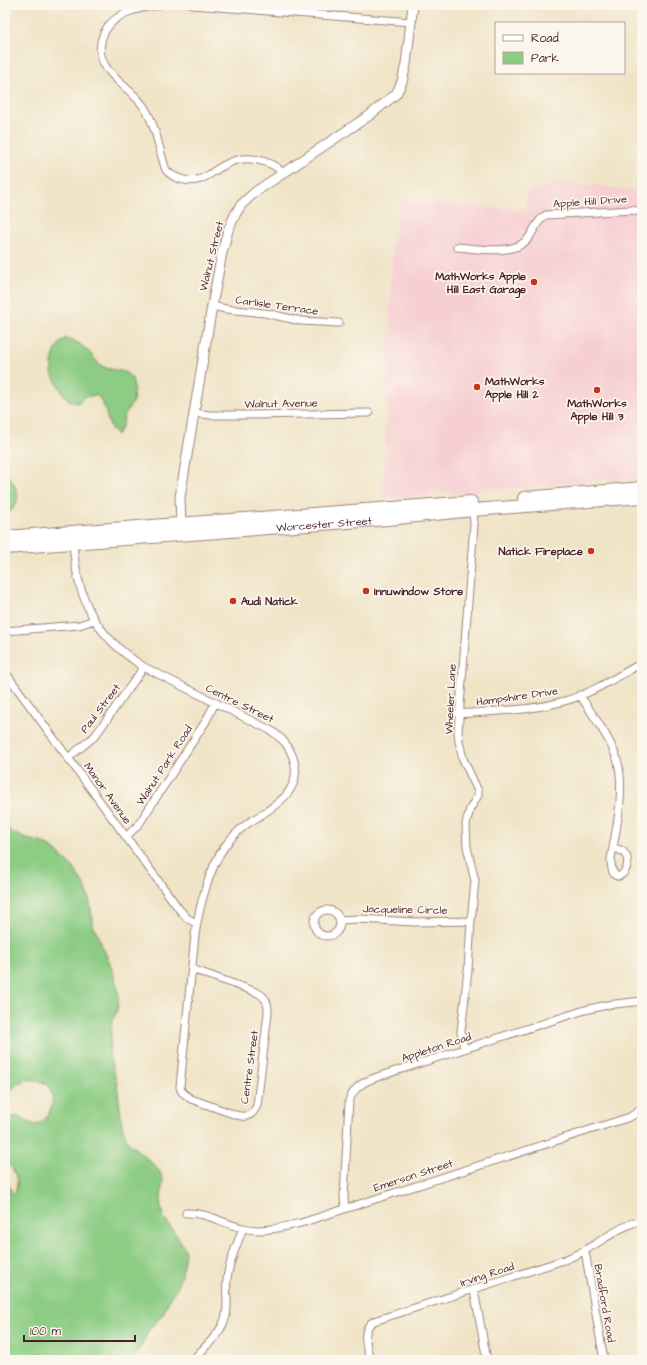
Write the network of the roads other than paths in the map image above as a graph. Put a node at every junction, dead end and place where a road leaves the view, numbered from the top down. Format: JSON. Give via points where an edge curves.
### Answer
{"nodes":[{"id":1,"x":159,"y":5,"type":"edge"},
{"id":2,"x":193,"y":5,"type":"edge"},
{"id":3,"x":413,"y":5,"type":"edge"},
{"id":4,"x":411,"y":22,"type":"junction"},
{"id":5,"x":283,"y":173,"type":"junction"},
{"id":6,"x":642,"y":214,"type":"edge"},
{"id":7,"x":457,"y":247,"type":"dead end"},
{"id":8,"x":212,"y":306,"type":"junction"},
{"id":9,"x":340,"y":323,"type":"dead end"},
{"id":10,"x":194,"y":412,"type":"junction"},
{"id":11,"x":369,"y":413,"type":"dead end"},
{"id":12,"x":642,"y":488,"type":"edge"},
{"id":13,"x":642,"y":497,"type":"edge"},
{"id":14,"x":473,"y":510,"type":"junction"},
{"id":15,"x":180,"y":524,"type":"junction"},
{"id":16,"x":5,"y":537,"type":"edge"},
{"id":17,"x":73,"y":543,"type":"junction"},
{"id":18,"x":5,"y":548,"type":"edge"},
{"id":19,"x":94,"y":620,"type":"junction"},
{"id":20,"x":5,"y":631,"type":"edge"},
{"id":21,"x":642,"y":663,"type":"edge"},
{"id":22,"x":144,"y":667,"type":"junction"},
{"id":23,"x":5,"y":672,"type":"edge"},
{"id":24,"x":580,"y":695,"type":"junction"},
{"id":25,"x":215,"y":703,"type":"junction"},
{"id":26,"x":458,"y":714,"type":"junction"},
{"id":27,"x":68,"y":758,"type":"junction"},
{"id":28,"x":126,"y":837,"type":"junction"},
{"id":29,"x":613,"y":848,"type":"junction"},
{"id":30,"x":633,"y":854,"type":"dead end"},
{"id":31,"x":631,"y":874,"type":"dead end"},
{"id":32,"x":339,"y":920,"type":"dead end"},
{"id":33,"x":471,"y":921,"type":"junction"},
{"id":34,"x":197,"y":924,"type":"junction"},
{"id":35,"x":192,"y":969,"type":"junction"},
{"id":36,"x":642,"y":1001,"type":"edge"},
{"id":37,"x":464,"y":1049,"type":"junction"},
{"id":38,"x":642,"y":1109,"type":"edge"},
{"id":39,"x":345,"y":1208,"type":"junction"},
{"id":40,"x":186,"y":1213,"type":"dead end"},
{"id":41,"x":642,"y":1220,"type":"edge"},
{"id":42,"x":243,"y":1228,"type":"junction"},
{"id":43,"x":585,"y":1251,"type":"junction"},
{"id":44,"x":474,"y":1290,"type":"junction"},
{"id":45,"x":193,"y":1360,"type":"edge"},
{"id":46,"x":370,"y":1360,"type":"edge"},
{"id":47,"x":486,"y":1360,"type":"edge"},
{"id":48,"x":604,"y":1360,"type":"edge"}],
"edges":[{"from":1,"to":5,"type":"street","via":[[133,10],[116,18],[103,34],[100,48],[106,67],[148,112],[166,170],[173,177],[196,181],[230,162],[246,159],[270,163]]},
{"from":2,"to":4,"type":"street"},
{"from":3,"to":4,"type":"street","name":"Walnut Street"},
{"from":4,"to":5,"type":"street","name":"Walnut Street","via":[[405,72],[396,94],[383,106]]},
{"from":5,"to":8,"type":"street","name":"Walnut Street","via":[[255,192],[236,213],[222,253]]},
{"from":6,"to":7,"type":"street","name":"Apple Hill Drive","via":[[632,210],[546,215],[538,221],[528,239],[518,246],[505,250]]},
{"from":8,"to":9,"type":"street","name":"Carlisle Terrace","via":[[270,313],[301,321]]},
{"from":8,"to":10,"type":"street","name":"Walnut Street"},
{"from":10,"to":11,"type":"street","name":"Walnut Avenue","via":[[210,415]]},
{"from":10,"to":15,"type":"street","name":"Walnut Street","via":[[180,497]]},
{"from":12,"to":15,"type":"highway","name":"Worcester Street"},
{"from":13,"to":14,"type":"highway","name":"Worcester Street"},
{"from":14,"to":17,"type":"highway","name":"Worcester Street","via":[[388,520]]},
{"from":14,"to":26,"type":"street","name":"Wheeler Lane"},
{"from":15,"to":16,"type":"highway","name":"Worcester Street"},
{"from":17,"to":18,"type":"highway","name":"Worcester Street"},
{"from":17,"to":19,"type":"street","name":"Centre Street","via":[[80,587]]},
{"from":19,"to":20,"type":"street","via":[[79,625]]},
{"from":19,"to":22,"type":"street","name":"Centre Street","via":[[112,642]]},
{"from":21,"to":24,"type":"street","name":"Hampshire Drive"},
{"from":22,"to":25,"type":"street","name":"Centre Street"},
{"from":22,"to":27,"type":"street","name":"Paul Street","via":[[95,736]]},
{"from":23,"to":27,"type":"street","name":"Manor Avenue"},
{"from":24,"to":26,"type":"street","name":"Hampshire Drive","via":[[558,703],[534,707]]},
{"from":24,"to":29,"type":"street","via":[[609,741],[619,767],[621,794]]},
{"from":25,"to":28,"type":"street","name":"Walnut Park Road","via":[[143,818]]},
{"from":25,"to":34,"type":"street","name":"Centre Street","via":[[278,735],[290,751],[295,772],[282,801],[242,828],[230,839],[220,854]]},
{"from":26,"to":33,"type":"street","name":"Wheeler Lane","via":[[461,751],[478,791],[466,824],[467,847],[475,881]]},
{"from":27,"to":28,"type":"street","name":"Manor Avenue"},
{"from":28,"to":34,"type":"street","name":"Manor Avenue","via":[[183,915]]},
{"from":29,"to":30,"type":"street","via":[[628,850]]},
{"from":29,"to":31,"type":"street","via":[[612,870],[621,876]]},
{"from":32,"to":33,"type":"street","name":"Jacqueline Circle"},
{"from":33,"to":37,"type":"street","name":"Wheeler Lane","via":[[461,1032]]},
{"from":34,"to":35,"type":"street","name":"Centre Street"},
{"from":35,"to":35,"type":"street","name":"Centre Street","via":[[180,1087],[182,1092],[192,1099],[236,1115],[247,1116],[252,1114],[257,1106],[268,1014],[266,1000],[256,992]]},
{"from":36,"to":37,"type":"street","name":"Appleton Road","via":[[596,1007]]},
{"from":37,"to":39,"type":"street","name":"Appleton Road","via":[[369,1080],[362,1083],[352,1094],[348,1108]]},
{"from":38,"to":39,"type":"street","name":"Emerson Street","via":[[630,1117]]},
{"from":39,"to":42,"type":"street","name":"Emerson Street","via":[[280,1228]]},
{"from":40,"to":42,"type":"street","name":"Emerson Street","via":[[203,1215]]},
{"from":41,"to":43,"type":"street","name":"Irving Road","via":[[628,1224]]},
{"from":42,"to":45,"type":"street","via":[[229,1269],[224,1322]]},
{"from":43,"to":44,"type":"street","name":"Irving Road"},
{"from":43,"to":48,"type":"street","name":"Bradford Road"},
{"from":44,"to":46,"type":"street","name":"Irving Road","via":[[369,1324],[365,1332]]},
{"from":44,"to":47,"type":"street"}]}
